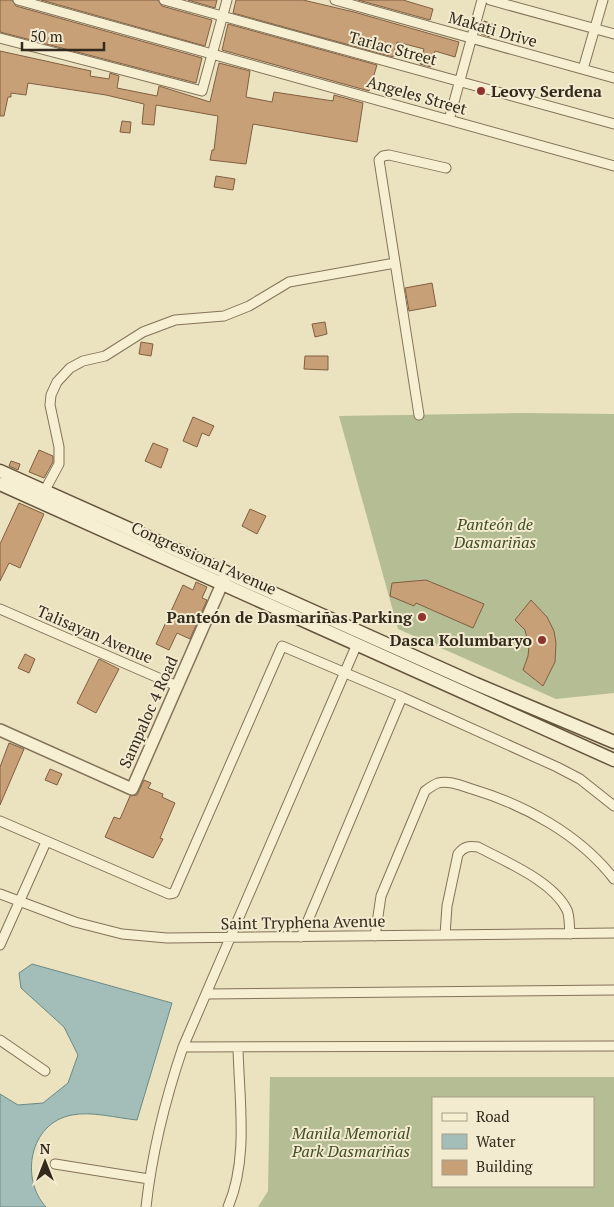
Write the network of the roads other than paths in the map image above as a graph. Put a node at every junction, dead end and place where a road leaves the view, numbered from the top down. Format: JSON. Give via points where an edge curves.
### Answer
{"nodes":[{"id":1,"x":18,"y":0,"type":"edge"},
{"id":2,"x":164,"y":0,"type":"edge"},
{"id":3,"x":226,"y":0,"type":"edge"},
{"id":4,"x":335,"y":0,"type":"edge"},
{"id":5,"x":482,"y":0,"type":"edge"},
{"id":6,"x":490,"y":0,"type":"edge"},
{"id":7,"x":603,"y":0,"type":"edge"},
{"id":8,"x":350,"y":2,"type":"edge"},
{"id":9,"x":222,"y":16,"type":"junction"},
{"id":10,"x":594,"y":29,"type":"junction"},
{"id":11,"x":614,"y":34,"type":"edge"},
{"id":12,"x":0,"y":38,"type":"edge"},
{"id":13,"x":471,"y":38,"type":"junction"},
{"id":14,"x":212,"y":54,"type":"junction"},
{"id":15,"x":583,"y":69,"type":"junction"},
{"id":16,"x":614,"y":78,"type":"edge"},
{"id":17,"x":460,"y":82,"type":"junction"},
{"id":18,"x":449,"y":120,"type":"junction"},
{"id":19,"x":614,"y":124,"type":"edge"},
{"id":20,"x":614,"y":166,"type":"edge"},
{"id":21,"x":446,"y":168,"type":"dead end"},
{"id":22,"x":395,"y":262,"type":"junction"},
{"id":23,"x":419,"y":415,"type":"dead end"},
{"id":24,"x":0,"y":470,"type":"edge"},
{"id":25,"x":0,"y":484,"type":"edge"},
{"id":26,"x":45,"y":490,"type":"junction"},
{"id":27,"x":225,"y":578,"type":"junction"},
{"id":28,"x":0,"y":609,"type":"edge"},
{"id":29,"x":357,"y":644,"type":"junction"},
{"id":30,"x":346,"y":673,"type":"junction"},
{"id":31,"x":177,"y":686,"type":"junction"},
{"id":32,"x":402,"y":697,"type":"junction"},
{"id":33,"x":0,"y":730,"type":"edge"},
{"id":34,"x":614,"y":742,"type":"edge"},
{"id":35,"x":614,"y":760,"type":"edge"},
{"id":36,"x":614,"y":806,"type":"edge"},
{"id":37,"x":0,"y":821,"type":"edge"},
{"id":38,"x":46,"y":842,"type":"junction"},
{"id":39,"x":614,"y":878,"type":"edge"},
{"id":40,"x":0,"y":894,"type":"edge"},
{"id":41,"x":19,"y":901,"type":"junction"},
{"id":42,"x":614,"y":933,"type":"edge"},
{"id":43,"x":570,"y":934,"type":"junction"},
{"id":44,"x":445,"y":935,"type":"junction"},
{"id":45,"x":374,"y":936,"type":"junction"},
{"id":46,"x":301,"y":937,"type":"junction"},
{"id":47,"x":232,"y":938,"type":"junction"},
{"id":48,"x":0,"y":945,"type":"edge"},
{"id":49,"x":614,"y":990,"type":"edge"},
{"id":50,"x":207,"y":994,"type":"junction"},
{"id":51,"x":0,"y":1040,"type":"edge"},
{"id":52,"x":614,"y":1046,"type":"edge"},
{"id":53,"x":184,"y":1047,"type":"junction"},
{"id":54,"x":238,"y":1047,"type":"junction"},
{"id":55,"x":45,"y":1071,"type":"dead end"},
{"id":56,"x":55,"y":1164,"type":"dead end"},
{"id":57,"x":149,"y":1179,"type":"junction"},
{"id":58,"x":146,"y":1207,"type":"edge"},
{"id":59,"x":228,"y":1207,"type":"edge"}],
"edges":[{"from":1,"to":14,"type":"street","name":"Angeles Street"},
{"from":2,"to":9,"type":"street","name":"Tarlac Street"},
{"from":3,"to":9,"type":"street"},
{"from":4,"to":8,"type":"street","name":"Makati Drive"},
{"from":5,"to":13,"type":"street"},
{"from":6,"to":10,"type":"street"},
{"from":7,"to":10,"type":"street"},
{"from":8,"to":13,"type":"street","name":"Makati Drive"},
{"from":9,"to":14,"type":"street"},
{"from":9,"to":17,"type":"street","name":"Tarlac Street"},
{"from":10,"to":11,"type":"street"},
{"from":10,"to":15,"type":"street"},
{"from":12,"to":14,"type":"street","via":[[202,91]]},
{"from":13,"to":15,"type":"street","name":"Makati Drive"},
{"from":13,"to":17,"type":"street"},
{"from":14,"to":18,"type":"street","name":"Angeles Street"},
{"from":15,"to":16,"type":"street","name":"Makati Drive"},
{"from":17,"to":18,"type":"street"},
{"from":17,"to":19,"type":"street","name":"Tarlac Street"},
{"from":18,"to":20,"type":"street","name":"Angeles Street"},
{"from":21,"to":22,"type":"street","via":[[389,155],[379,160]]},
{"from":22,"to":23,"type":"street"},
{"from":22,"to":26,"type":"street","via":[[288,282],[249,306],[224,316],[175,320],[142,332],[105,356],[70,368],[50,395],[59,464]]},
{"from":24,"to":26,"type":"main road","name":"Congressional Avenue"},
{"from":25,"to":27,"type":"main road","name":"Congressional Avenue"},
{"from":26,"to":27,"type":"main road","name":"Congressional Avenue"},
{"from":27,"to":29,"type":"main road","name":"Congressional Avenue"},
{"from":27,"to":31,"type":"street","name":"Sampaloc 4 Road"},
{"from":27,"to":34,"type":"main road","name":"Congressional Avenue"},
{"from":28,"to":31,"type":"street","name":"Talisayan Avenue"},
{"from":29,"to":30,"type":"street"},
{"from":29,"to":35,"type":"main road","name":"Congressional Avenue"},
{"from":30,"to":32,"type":"street"},
{"from":30,"to":38,"type":"street","via":[[282,646],[174,893]]},
{"from":30,"to":47,"type":"street"},
{"from":31,"to":33,"type":"street","name":"Sampaloc 4 Road","via":[[132,789]]},
{"from":32,"to":36,"type":"street","via":[[557,767],[580,779]]},
{"from":32,"to":46,"type":"street"},
{"from":37,"to":38,"type":"street"},
{"from":38,"to":41,"type":"street"},
{"from":39,"to":45,"type":"street","via":[[587,850],[559,828],[492,795],[450,782],[439,783],[425,791],[381,896]]},
{"from":40,"to":41,"type":"street","name":"Saint Tryphena Avenue"},
{"from":41,"to":47,"type":"street","name":"Saint Tryphena Avenue","via":[[76,922],[122,934]]},
{"from":41,"to":48,"type":"street"},
{"from":42,"to":43,"type":"street","name":"Saint Tryphena Avenue"},
{"from":43,"to":44,"type":"street","name":"Saint Tryphena Avenue"},
{"from":43,"to":44,"type":"street","via":[[568,912],[561,901],[534,877],[478,847],[468,846],[458,854],[447,906]]},
{"from":44,"to":45,"type":"street","name":"Saint Tryphena Avenue"},
{"from":45,"to":46,"type":"street","name":"Saint Tryphena Avenue"},
{"from":46,"to":47,"type":"street","name":"Saint Tryphena Avenue"},
{"from":47,"to":50,"type":"street"},
{"from":49,"to":50,"type":"street"},
{"from":50,"to":53,"type":"street"},
{"from":51,"to":55,"type":"street"},
{"from":52,"to":54,"type":"street"},
{"from":53,"to":54,"type":"street"},
{"from":53,"to":57,"type":"street","via":[[162,1116]]},
{"from":54,"to":59,"type":"street","via":[[240,1155],[238,1178]]},
{"from":56,"to":57,"type":"street"},
{"from":57,"to":58,"type":"street"}]}
